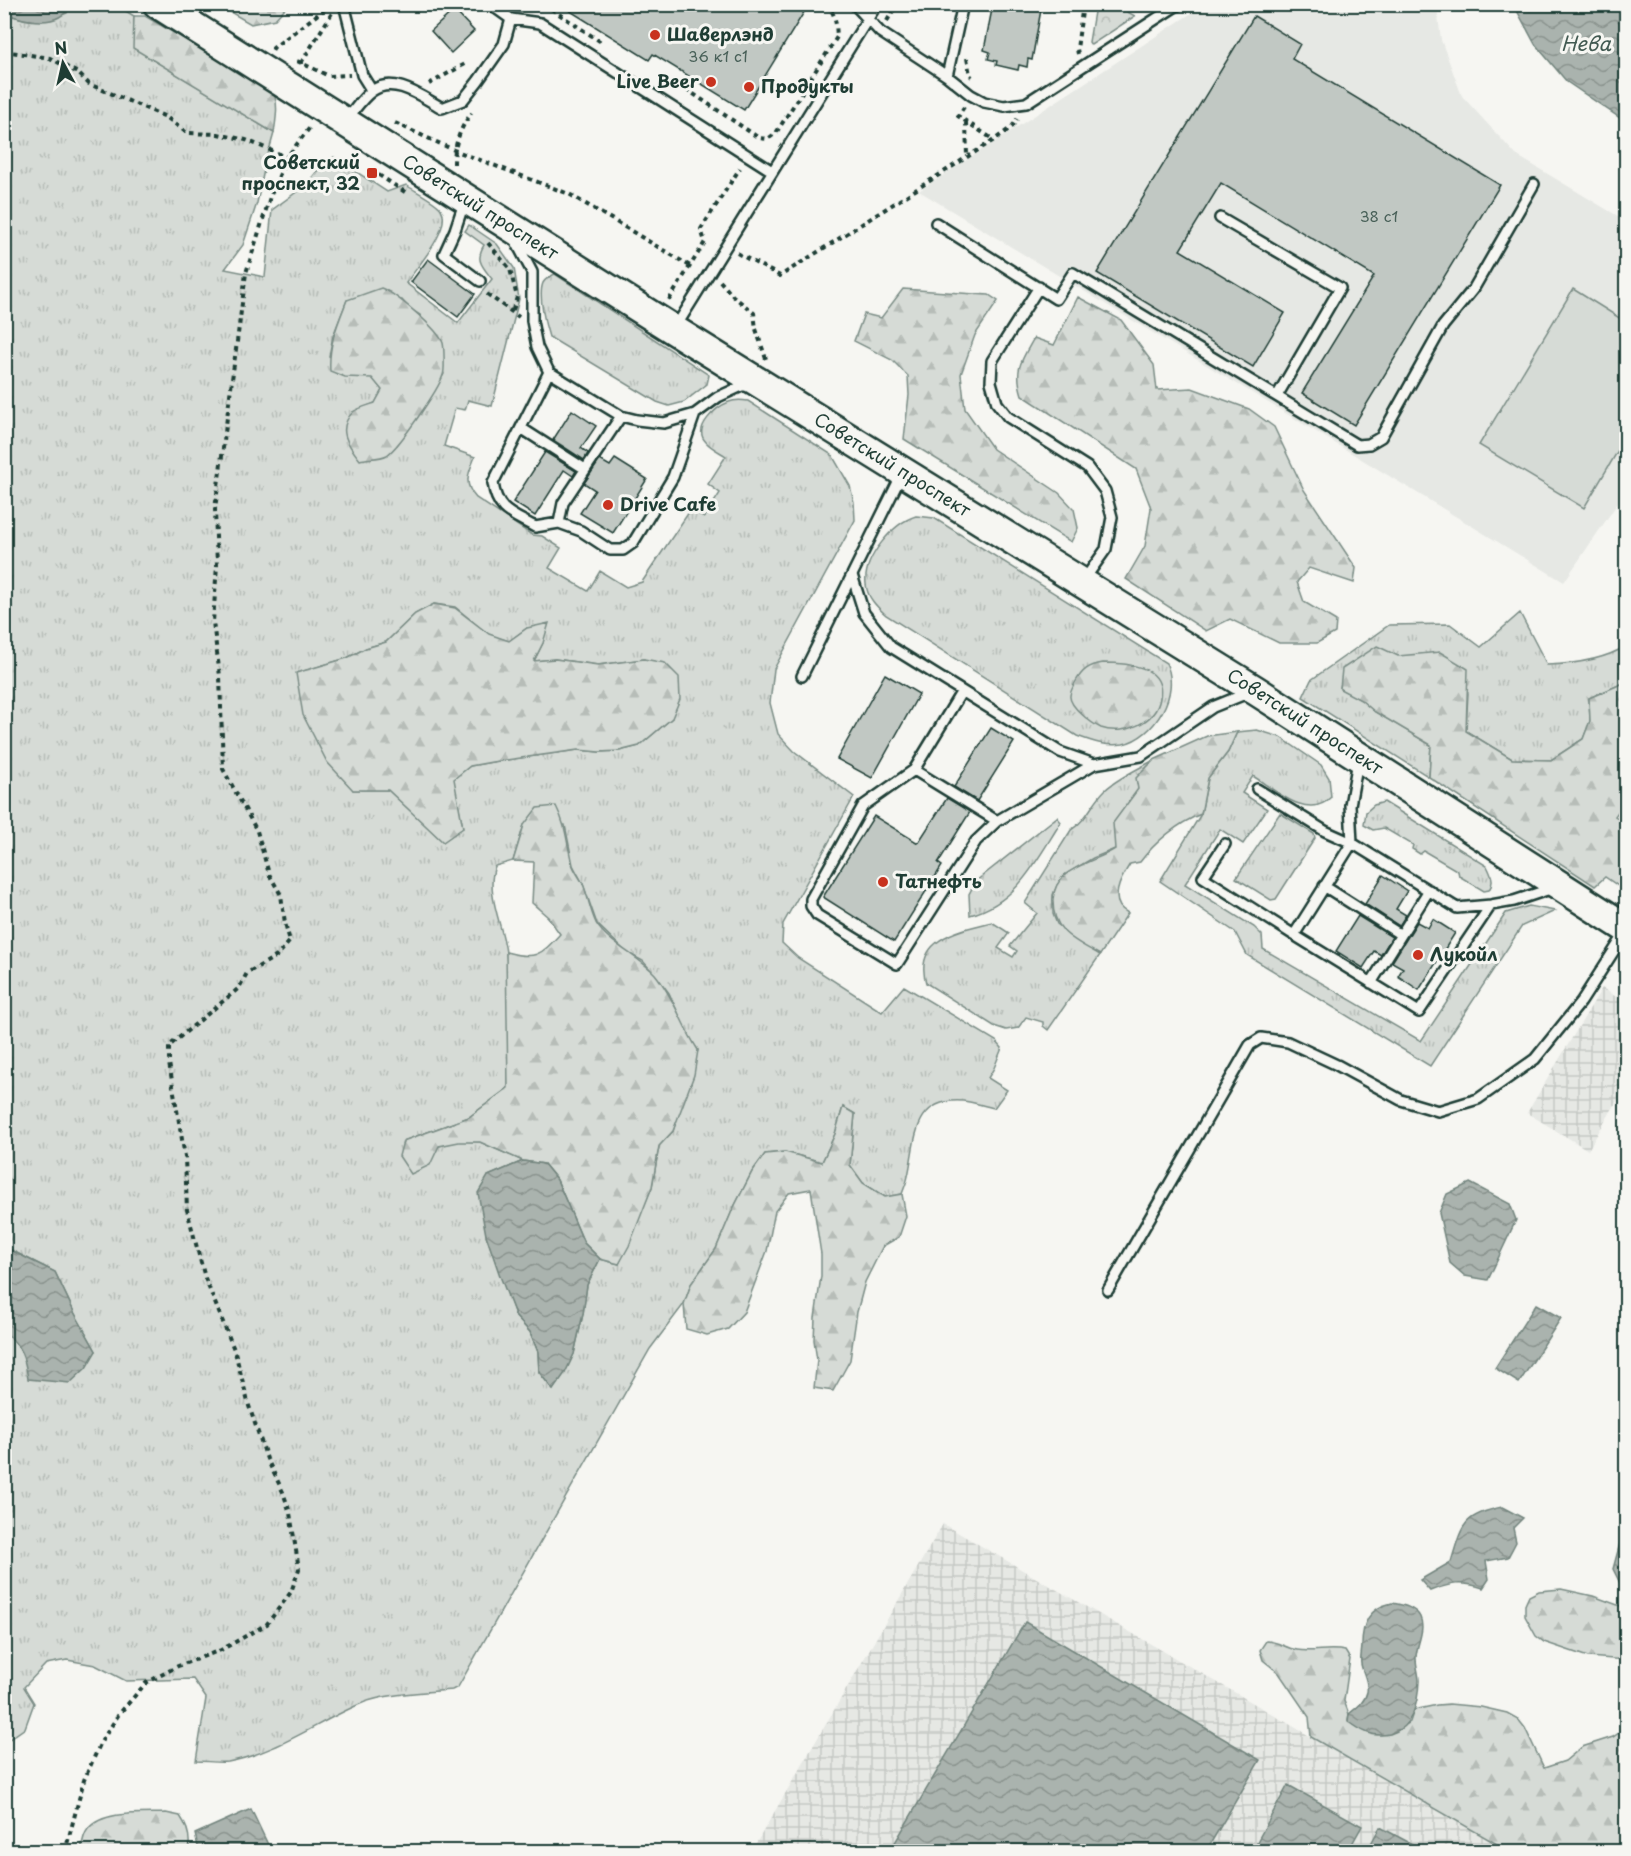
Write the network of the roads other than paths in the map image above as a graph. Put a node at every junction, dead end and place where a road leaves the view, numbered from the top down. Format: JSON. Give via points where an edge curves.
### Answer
{"nodes":[{"id":1,"x":158,"y":4,"type":"edge"},
{"id":2,"x":344,"y":4,"type":"edge"},
{"id":3,"x":490,"y":4,"type":"edge"},
{"id":4,"x":854,"y":4,"type":"edge"},
{"id":5,"x":877,"y":4,"type":"edge"},
{"id":6,"x":963,"y":4,"type":"edge"},
{"id":7,"x":1179,"y":4,"type":"edge"},
{"id":8,"x":511,"y":19,"type":"junction"},
{"id":9,"x":867,"y":19,"type":"junction"},
{"id":10,"x":947,"y":76,"type":"junction"},
{"id":11,"x":372,"y":91,"type":"junction"},
{"id":12,"x":334,"y":115,"type":"junction"},
{"id":13,"x":772,"y":171,"type":"junction"},
{"id":14,"x":1534,"y":184,"type":"dead end"},
{"id":15,"x":466,"y":197,"type":"junction"},
{"id":16,"x":497,"y":217,"type":"junction"},
{"id":17,"x":1220,"y":218,"type":"dead end"},
{"id":18,"x":936,"y":223,"type":"dead end"},
{"id":19,"x":480,"y":281,"type":"road end"},
{"id":20,"x":1039,"y":287,"type":"junction"},
{"id":21,"x":674,"y":330,"type":"junction"},
{"id":22,"x":549,"y":372,"type":"junction"},
{"id":23,"x":776,"y":392,"type":"junction"},
{"id":24,"x":1277,"y":396,"type":"junction"},
{"id":25,"x":695,"y":414,"type":"junction"},
{"id":26,"x":621,"y":416,"type":"junction"},
{"id":27,"x":521,"y":428,"type":"junction"},
{"id":28,"x":585,"y":469,"type":"junction"},
{"id":29,"x":904,"y":471,"type":"junction"},
{"id":30,"x":559,"y":523,"type":"junction"},
{"id":31,"x":852,"y":575,"type":"junction"},
{"id":32,"x":1082,"y":582,"type":"junction"},
{"id":33,"x":802,"y":676,"type":"dead end"},
{"id":34,"x":1255,"y":690,"type":"junction"},
{"id":35,"x":962,"y":691,"type":"junction"},
{"id":36,"x":1359,"y":756,"type":"junction"},
{"id":37,"x":1094,"y":764,"type":"junction"},
{"id":38,"x":914,"y":770,"type":"junction"},
{"id":39,"x":1257,"y":789,"type":"dead end"},
{"id":40,"x":997,"y":821,"type":"junction"},
{"id":41,"x":1352,"y":843,"type":"junction"},
{"id":42,"x":1225,"y":844,"type":"dead end"},
{"id":43,"x":1561,"y":885,"type":"junction"},
{"id":44,"x":1324,"y":886,"type":"junction"},
{"id":45,"x":1429,"y":890,"type":"junction"},
{"id":46,"x":1491,"y":905,"type":"junction"},
{"id":47,"x":1626,"y":930,"type":"edge"},
{"id":48,"x":1294,"y":935,"type":"junction"},
{"id":49,"x":1401,"y":935,"type":"junction"},
{"id":50,"x":1371,"y":982,"type":"junction"},
{"id":51,"x":1108,"y":1290,"type":"dead end"}],
"edges":[{"from":1,"to":12,"type":"main road","name":"Советский проспект"},
{"from":2,"to":11,"type":"lane","via":[[362,75]]},
{"from":3,"to":8,"type":"lane"},
{"from":4,"to":9,"type":"lane"},
{"from":5,"to":9,"type":"lane"},
{"from":6,"to":10,"type":"lane"},
{"from":7,"to":10,"type":"lane","via":[[1026,103],[1004,106],[984,102]]},
{"from":8,"to":11,"type":"lane","via":[[504,44],[463,100],[442,108],[403,87]]},
{"from":8,"to":13,"type":"lane","via":[[540,23]]},
{"from":9,"to":10,"type":"lane","via":[[880,32]]},
{"from":9,"to":13,"type":"lane"},
{"from":11,"to":12,"type":"lane"},
{"from":12,"to":15,"type":"main road","name":"Советский проспект"},
{"from":13,"to":21,"type":"lane"},
{"from":14,"to":24,"type":"lane","via":[[1474,288],[1443,326],[1381,437],[1357,445]]},
{"from":15,"to":16,"type":"main road","name":"Советский проспект"},
{"from":15,"to":19,"type":"lane","via":[[444,254]]},
{"from":16,"to":21,"type":"main road","name":"Советский проспект"},
{"from":16,"to":22,"type":"lane","via":[[508,227],[532,272],[531,321]]},
{"from":17,"to":24,"type":"lane","via":[[1340,288]]},
{"from":18,"to":20,"type":"lane"},
{"from":20,"to":24,"type":"lane","via":[[1056,299],[1073,273]]},
{"from":20,"to":32,"type":"lane","via":[[992,361],[991,382],[997,403],[1008,417],[1087,467],[1105,491],[1112,517],[1106,549]]},
{"from":21,"to":23,"type":"main road","name":"Советский проспект"},
{"from":22,"to":26,"type":"lane"},
{"from":22,"to":27,"type":"lane"},
{"from":23,"to":25,"type":"lane","via":[[742,386]]},
{"from":23,"to":29,"type":"main road","name":"Советский проспект"},
{"from":25,"to":26,"type":"lane","via":[[664,423]]},
{"from":25,"to":30,"type":"lane","via":[[672,477],[633,543],[623,550],[610,550],[581,531]]},
{"from":26,"to":28,"type":"lane"},
{"from":27,"to":28,"type":"lane"},
{"from":27,"to":30,"type":"lane","via":[[493,483],[495,497],[502,508],[536,527]]},
{"from":28,"to":30,"type":"lane","via":[[563,503]]},
{"from":29,"to":31,"type":"lane"},
{"from":29,"to":32,"type":"main road","name":"Советский проспект"},
{"from":31,"to":33,"type":"lane"},
{"from":31,"to":35,"type":"lane","via":[[864,613],[891,647]]},
{"from":32,"to":34,"type":"main road","name":"Советский проспект"},
{"from":34,"to":36,"type":"main road","name":"Советский проспект"},
{"from":34,"to":37,"type":"lane","via":[[1213,707],[1141,756]]},
{"from":35,"to":37,"type":"lane","via":[[1060,752]]},
{"from":35,"to":38,"type":"lane"},
{"from":36,"to":41,"type":"lane","via":[[1350,805]]},
{"from":36,"to":43,"type":"main road","name":"Советский проспект"},
{"from":37,"to":40,"type":"lane"},
{"from":38,"to":40,"type":"lane"},
{"from":38,"to":40,"type":"lane","via":[[864,806],[811,899],[817,915],[897,964],[976,841]]},
{"from":39,"to":41,"type":"lane"},
{"from":41,"to":44,"type":"lane"},
{"from":41,"to":45,"type":"lane"},
{"from":42,"to":48,"type":"lane","via":[[1203,877]]},
{"from":43,"to":46,"type":"lane"},
{"from":43,"to":47,"type":"main road","name":"Советский проспект"},
{"from":44,"to":48,"type":"lane"},
{"from":44,"to":49,"type":"lane"},
{"from":45,"to":46,"type":"lane","via":[[1456,908]]},
{"from":45,"to":49,"type":"lane"},
{"from":46,"to":50,"type":"lane","via":[[1419,1012]]},
{"from":47,"to":51,"type":"lane","via":[[1581,1002],[1535,1059],[1478,1099],[1438,1112],[1401,1100],[1288,1042],[1261,1038],[1250,1045]]},
{"from":48,"to":50,"type":"lane"},
{"from":49,"to":50,"type":"lane"}]}
